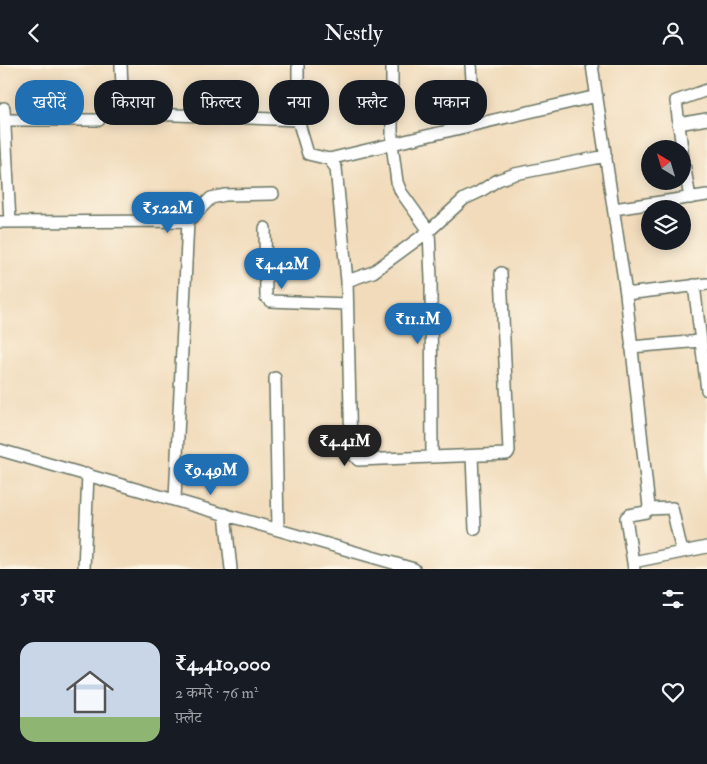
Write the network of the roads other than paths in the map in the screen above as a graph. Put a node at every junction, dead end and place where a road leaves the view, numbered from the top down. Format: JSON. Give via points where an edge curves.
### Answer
{"nodes":[{"id":1,"x":121,"y":65,"type":"edge"},
{"id":2,"x":298,"y":65,"type":"edge"},
{"id":3,"x":392,"y":65,"type":"edge"},
{"id":4,"x":471,"y":65,"type":"edge"},
{"id":5,"x":592,"y":65,"type":"edge"},
{"id":6,"x":298,"y":80,"type":"edge"},
{"id":7,"x":472,"y":80,"type":"edge"},
{"id":8,"x":707,"y":90,"type":"edge"},
{"id":9,"x":597,"y":96,"type":"junction"},
{"id":10,"x":4,"y":109,"type":"dead end"},
{"id":11,"x":269,"y":119,"type":"edge"},
{"id":12,"x":707,"y":119,"type":"edge"},
{"id":13,"x":94,"y":120,"type":"edge"},
{"id":14,"x":4,"y":121,"type":"junction"},
{"id":15,"x":487,"y":121,"type":"edge"},
{"id":16,"x":678,"y":124,"type":"junction"},
{"id":17,"x":299,"y":125,"type":"edge"},
{"id":18,"x":471,"y":125,"type":"edge"},
{"id":19,"x":680,"y":140,"type":"edge"},
{"id":20,"x":392,"y":144,"type":"junction"},
{"id":21,"x":606,"y":156,"type":"junction"},
{"id":22,"x":329,"y":159,"type":"junction"},
{"id":23,"x":689,"y":190,"type":"edge"},
{"id":24,"x":273,"y":194,"type":"dead end"},
{"id":25,"x":707,"y":195,"type":"edge"},
{"id":26,"x":690,"y":198,"type":"junction"},
{"id":27,"x":614,"y":209,"type":"junction"},
{"id":28,"x":188,"y":221,"type":"junction"},
{"id":29,"x":5,"y":222,"type":"edge"},
{"id":30,"x":265,"y":228,"type":"dead end"},
{"id":31,"x":429,"y":231,"type":"junction"},
{"id":32,"x":501,"y":273,"type":"dead end"},
{"id":33,"x":347,"y":281,"type":"junction"},
{"id":34,"x":707,"y":284,"type":"edge"},
{"id":35,"x":694,"y":285,"type":"junction"},
{"id":36,"x":626,"y":295,"type":"junction"},
{"id":37,"x":347,"y":304,"type":"junction"},
{"id":38,"x":701,"y":341,"type":"junction"},
{"id":39,"x":631,"y":347,"type":"junction"},
{"id":40,"x":274,"y":378,"type":"dead end"},
{"id":41,"x":707,"y":390,"type":"edge"},
{"id":42,"x":0,"y":451,"type":"edge"},
{"id":43,"x":472,"y":456,"type":"junction"},
{"id":44,"x":432,"y":457,"type":"junction"},
{"id":45,"x":88,"y":474,"type":"junction"},
{"id":46,"x":175,"y":499,"type":"junction"},
{"id":47,"x":648,"y":509,"type":"junction"},
{"id":48,"x":225,"y":513,"type":"junction"},
{"id":49,"x":278,"y":529,"type":"junction"},
{"id":50,"x":475,"y":529,"type":"dead end"},
{"id":51,"x":707,"y":547,"type":"edge"},
{"id":52,"x":682,"y":552,"type":"junction"},
{"id":53,"x":634,"y":566,"type":"edge"},
{"id":54,"x":84,"y":569,"type":"edge"},
{"id":55,"x":231,"y":569,"type":"edge"},
{"id":56,"x":414,"y":569,"type":"edge"}],
"edges":[{"from":1,"to":11,"type":"street","via":[[123,109],[127,113]]},
{"from":2,"to":6,"type":"street"},
{"from":3,"to":20,"type":"street"},
{"from":4,"to":7,"type":"street"},
{"from":5,"to":9,"type":"street"},
{"from":8,"to":16,"type":"street","via":[[676,101]]},
{"from":9,"to":15,"type":"street"},
{"from":9,"to":21,"type":"street"},
{"from":10,"to":14,"type":"street"},
{"from":12,"to":16,"type":"street"},
{"from":13,"to":14,"type":"street"},
{"from":14,"to":29,"type":"street"},
{"from":16,"to":19,"type":"street"},
{"from":17,"to":22,"type":"street","via":[[308,154]]},
{"from":18,"to":20,"type":"street"},
{"from":20,"to":22,"type":"street"},
{"from":20,"to":31,"type":"street","via":[[401,192]]},
{"from":21,"to":27,"type":"street"},
{"from":21,"to":31,"type":"street","via":[[515,173],[498,180],[464,199]]},
{"from":22,"to":33,"type":"street","via":[[336,168]]},
{"from":23,"to":26,"type":"street"},
{"from":24,"to":28,"type":"street","via":[[210,198]]},
{"from":25,"to":26,"type":"street"},
{"from":26,"to":27,"type":"street"},
{"from":27,"to":36,"type":"street"},
{"from":28,"to":29,"type":"street"},
{"from":28,"to":46,"type":"street"},
{"from":30,"to":37,"type":"street","via":[[266,297],[270,301]]},
{"from":31,"to":33,"type":"street","via":[[373,272]]},
{"from":31,"to":44,"type":"street"},
{"from":32,"to":43,"type":"street","via":[[509,451],[504,455]]},
{"from":33,"to":37,"type":"street"},
{"from":34,"to":35,"type":"street"},
{"from":35,"to":36,"type":"street"},
{"from":35,"to":38,"type":"street"},
{"from":36,"to":39,"type":"street"},
{"from":37,"to":44,"type":"street","via":[[353,457],[358,460]]},
{"from":38,"to":39,"type":"street"},
{"from":38,"to":41,"type":"street"},
{"from":39,"to":47,"type":"street"},
{"from":40,"to":49,"type":"street"},
{"from":42,"to":45,"type":"street"},
{"from":43,"to":44,"type":"street"},
{"from":43,"to":50,"type":"street"},
{"from":45,"to":46,"type":"street"},
{"from":45,"to":54,"type":"street"},
{"from":46,"to":48,"type":"street"},
{"from":47,"to":52,"type":"street","via":[[672,508]]},
{"from":47,"to":53,"type":"street","via":[[626,518]]},
{"from":48,"to":49,"type":"street"},
{"from":48,"to":55,"type":"street"},
{"from":49,"to":56,"type":"street"},
{"from":51,"to":52,"type":"street"},
{"from":52,"to":53,"type":"street"}]}
